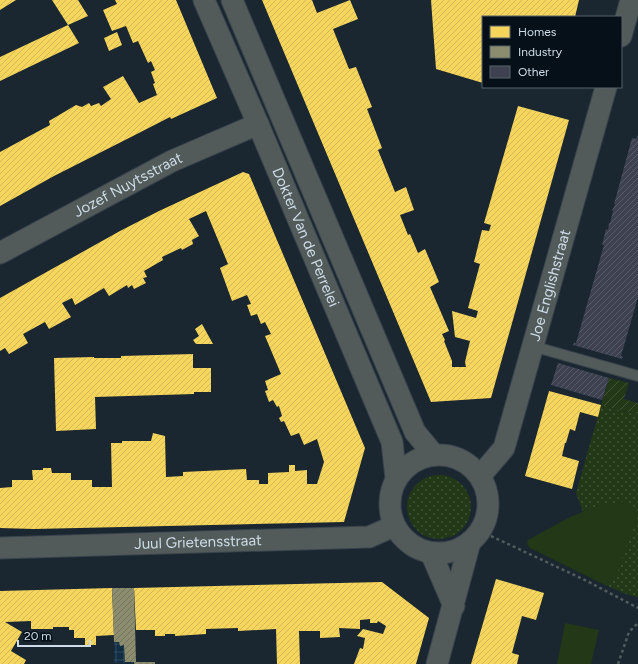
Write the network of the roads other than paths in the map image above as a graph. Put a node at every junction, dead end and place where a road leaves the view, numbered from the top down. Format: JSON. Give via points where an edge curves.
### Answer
{"nodes":[{"id":1,"x":204,"y":0,"type":"edge"},
{"id":2,"x":232,"y":0,"type":"edge"},
{"id":3,"x":631,"y":0,"type":"edge"},
{"id":4,"x":622,"y":32,"type":"edge"},
{"id":5,"x":606,"y":88,"type":"edge"},
{"id":6,"x":258,"y":124,"type":"junction"},
{"id":7,"x":0,"y":253,"type":"edge"},
{"id":8,"x":532,"y":346,"type":"junction"},
{"id":9,"x":638,"y":376,"type":"edge"},
{"id":10,"x":434,"y":455,"type":"junction"},
{"id":11,"x":480,"y":476,"type":"junction"},
{"id":12,"x":396,"y":478,"type":"junction"},
{"id":13,"x":394,"y":526,"type":"junction"},
{"id":14,"x":475,"y":537,"type":"junction"},
{"id":15,"x":0,"y":548,"type":"edge"},
{"id":16,"x":431,"y":553,"type":"junction"},
{"id":17,"x":454,"y":606,"type":"junction"},
{"id":18,"x":437,"y":664,"type":"edge"}],
"edges":[{"from":1,"to":6,"type":"street","name":"Dokter Van de Perrelei"},
{"from":2,"to":10,"type":"street","name":"Dokter Van de Perrelei","via":[[415,432]]},
{"from":3,"to":4,"type":"street"},
{"from":5,"to":8,"type":"street","name":"Joe Englishstraat"},
{"from":6,"to":7,"type":"street","name":"Jozef Nuytsstraat","via":[[172,161]]},
{"from":6,"to":12,"type":"street","name":"Dokter Van de Perrelei","via":[[392,442]]},
{"from":8,"to":9,"type":"lane"},
{"from":8,"to":11,"type":"street","name":"Joe Englishstraat","via":[[504,448]]},
{"from":10,"to":11,"type":"street","name":"Dokter Van de Perrelei","via":[[447,455],[459,459],[471,466]]},
{"from":10,"to":12,"type":"street","name":"Dokter Van de Perrelei","via":[[419,458],[406,466]]},
{"from":11,"to":14,"type":"street","name":"Dokter Van de Perrelei","via":[[486,489],[488,504],[486,518]]},
{"from":12,"to":13,"type":"street","name":"Dokter Van de Perrelei","via":[[389,502]]},
{"from":13,"to":15,"type":"street","name":"Juul Grietensstraat","via":[[369,538]]},
{"from":13,"to":16,"type":"street","name":"Dokter Van de Perrelei","via":[[403,539],[416,549]]},
{"from":14,"to":16,"type":"street","name":"Dokter Van de Perrelei","via":[[459,550],[445,554]]},
{"from":14,"to":17,"type":"street"},
{"from":16,"to":17,"type":"street"},
{"from":17,"to":18,"type":"street"}]}
